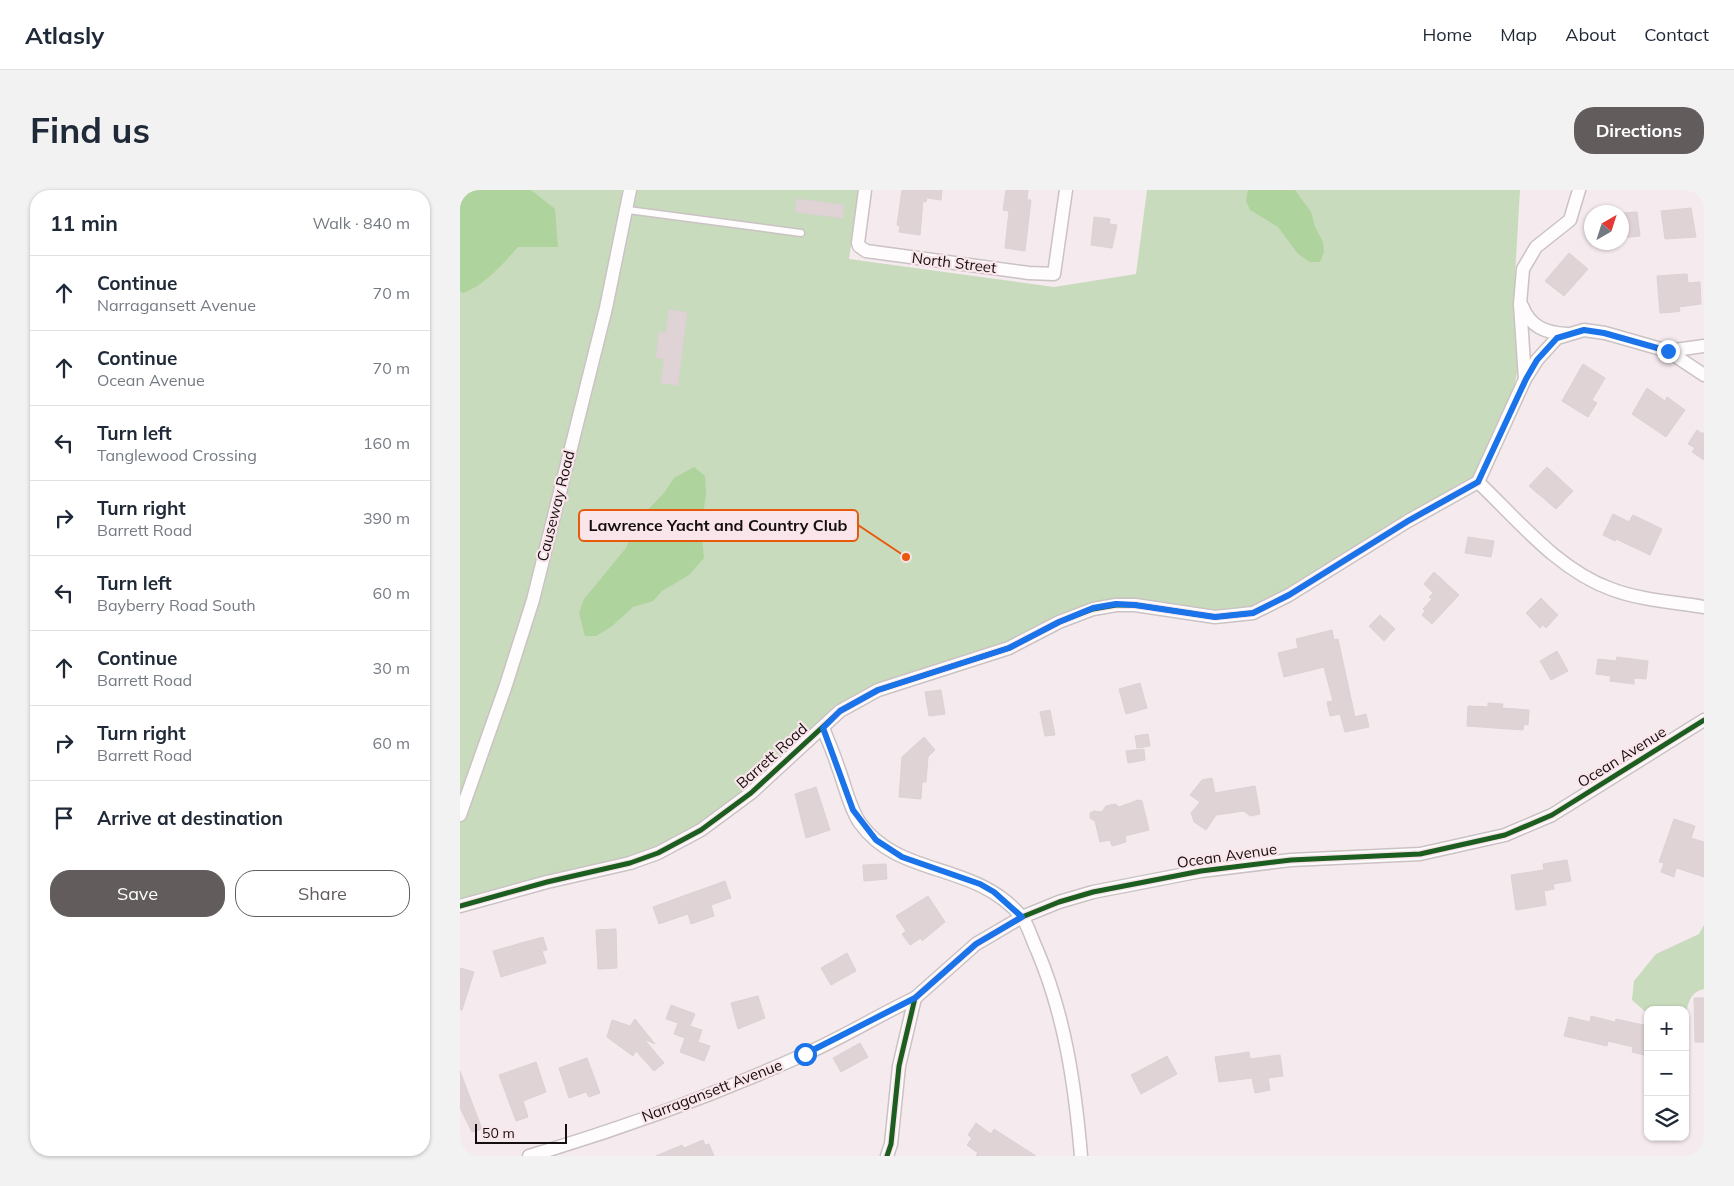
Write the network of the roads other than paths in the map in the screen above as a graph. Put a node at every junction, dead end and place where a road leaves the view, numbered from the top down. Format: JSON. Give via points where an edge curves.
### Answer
{"nodes":[{"id":1,"x":630,"y":190,"type":"edge"},
{"id":2,"x":866,"y":190,"type":"edge"},
{"id":3,"x":1066,"y":190,"type":"edge"},
{"id":4,"x":1579,"y":190,"type":"edge"},
{"id":5,"x":628,"y":210,"type":"junction"},
{"id":6,"x":801,"y":234,"type":"dead end"},
{"id":7,"x":1520,"y":300,"type":"junction"},
{"id":8,"x":1567,"y":334,"type":"junction"},
{"id":9,"x":1704,"y":346,"type":"edge"},
{"id":10,"x":1668,"y":351,"type":"junction"},
{"id":11,"x":1704,"y":375,"type":"edge"},
{"id":12,"x":1526,"y":379,"type":"junction"},
{"id":13,"x":1478,"y":482,"type":"junction"},
{"id":14,"x":1704,"y":607,"type":"edge"},
{"id":15,"x":1704,"y":720,"type":"edge"},
{"id":16,"x":823,"y":728,"type":"junction"},
{"id":17,"x":460,"y":815,"type":"edge"},
{"id":18,"x":460,"y":906,"type":"edge"},
{"id":19,"x":1022,"y":917,"type":"junction"},
{"id":20,"x":915,"y":998,"type":"junction"},
{"id":21,"x":529,"y":1156,"type":"edge"},
{"id":22,"x":887,"y":1156,"type":"edge"},
{"id":23,"x":1081,"y":1156,"type":"edge"}],
"edges":[{"from":1,"to":5,"type":"street","name":"Causeway Road"},
{"from":2,"to":3,"type":"street","name":"North Street","via":[[858,243],[866,251],[1054,274]]},
{"from":4,"to":7,"type":"street","via":[[1570,220],[1536,247],[1528,258],[1523,269]]},
{"from":5,"to":6,"type":"lane"},
{"from":5,"to":17,"type":"street","name":"Causeway Road","via":[[533,600]]},
{"from":7,"to":8,"type":"street","via":[[1527,316],[1538,327],[1552,333]]},
{"from":7,"to":12,"type":"street"},
{"from":8,"to":10,"type":"street","via":[[1584,330],[1604,333]]},
{"from":8,"to":12,"type":"street","via":[[1550,344]]},
{"from":9,"to":10,"type":"street"},
{"from":10,"to":11,"type":"street"},
{"from":12,"to":13,"type":"street"},
{"from":13,"to":14,"type":"street","via":[[1548,549],[1594,582],[1632,595]]},
{"from":13,"to":16,"type":"street","name":"Barrett Road","via":[[1289,595],[1253,613],[1215,617],[1135,605],[1093,608],[1009,648],[878,690],[840,711]]},
{"from":15,"to":19,"type":"street","name":"Ocean Avenue","via":[[1552,814],[1505,835],[1420,854],[1291,860],[1201,871],[1093,892]]},
{"from":16,"to":18,"type":"street","name":"Barrett Road","via":[[751,793],[701,830],[658,853]]},
{"from":16,"to":19,"type":"street","via":[[853,810],[876,840],[902,857],[980,884]]},
{"from":19,"to":20,"type":"street","name":"Ocean Avenue","via":[[976,944]]},
{"from":19,"to":23,"type":"street","via":[[1049,979],[1066,1037],[1076,1093]]},
{"from":20,"to":21,"type":"street","name":"Narragansett Avenue","via":[[805,1054],[714,1093]]},
{"from":20,"to":22,"type":"street","via":[[899,1066]]}]}
